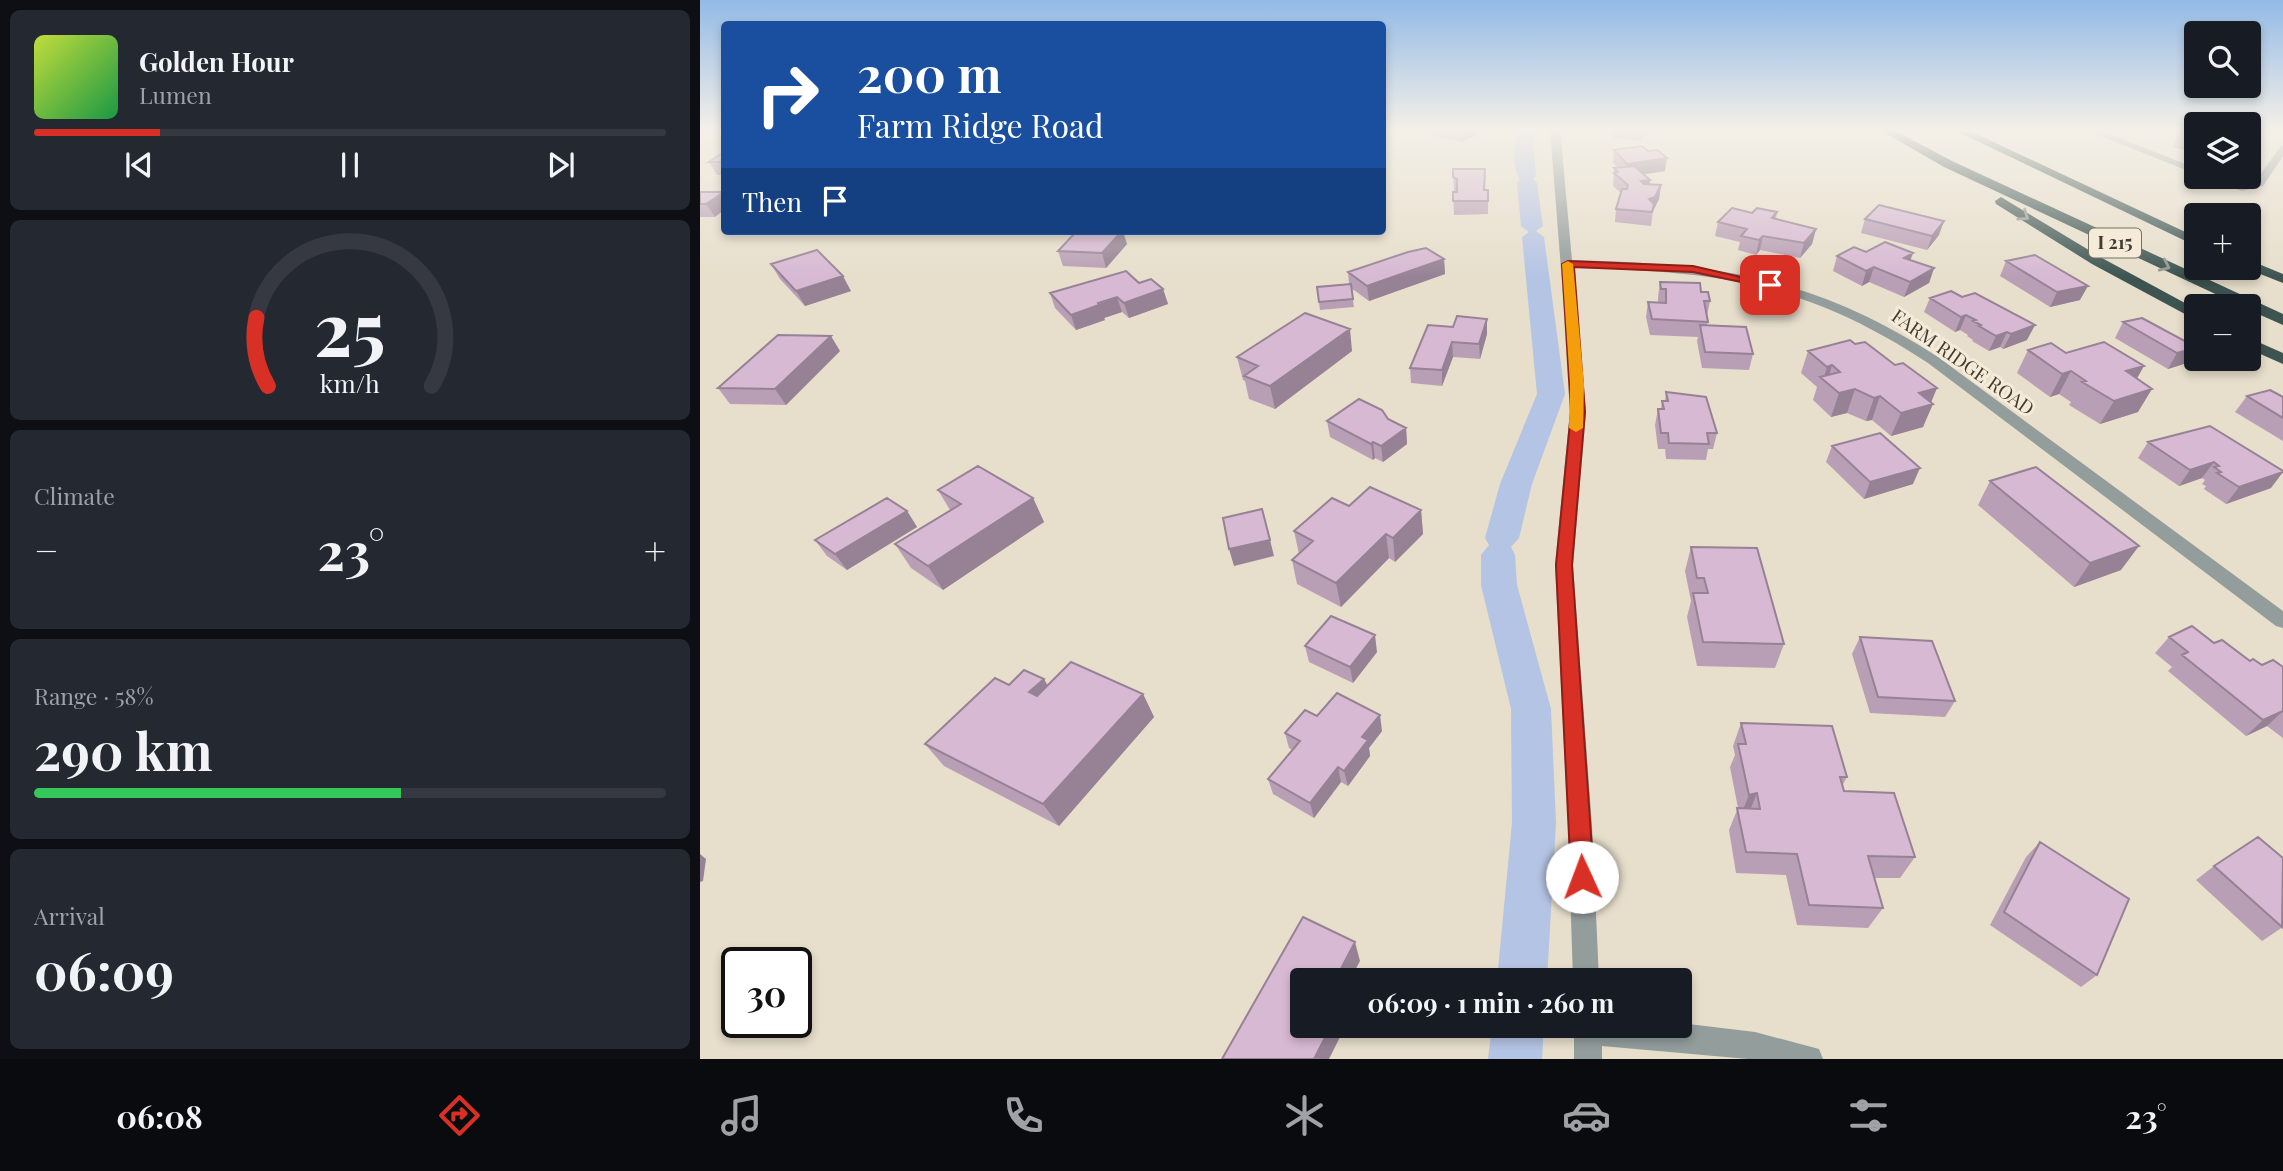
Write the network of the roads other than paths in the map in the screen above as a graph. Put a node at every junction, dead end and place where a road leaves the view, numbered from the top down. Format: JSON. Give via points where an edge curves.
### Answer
{"nodes":[{"id":1,"x":1560,"y":178,"type":"edge"},
{"id":2,"x":1969,"y":178,"type":"edge"},
{"id":3,"x":1979,"y":178,"type":"edge"},
{"id":4,"x":2062,"y":178,"type":"edge"},
{"id":5,"x":2184,"y":236,"type":"edge"},
{"id":6,"x":1568,"y":264,"type":"junction"},
{"id":7,"x":2261,"y":268,"type":"edge"},
{"id":8,"x":2283,"y":277,"type":"edge"},
{"id":9,"x":2184,"y":308,"type":"edge"},
{"id":10,"x":2283,"y":320,"type":"edge"},
{"id":11,"x":2261,"y":349,"type":"edge"},
{"id":12,"x":2283,"y":359,"type":"edge"},
{"id":13,"x":2283,"y":621,"type":"edge"},
{"id":14,"x":1586,"y":968,"type":"edge"},
{"id":15,"x":1588,"y":1038,"type":"edge"},
{"id":16,"x":1685,"y":1038,"type":"edge"},
{"id":17,"x":1588,"y":1059,"type":"edge"},
{"id":18,"x":1809,"y":1059,"type":"edge"}],
"edges":[{"from":1,"to":6,"type":"street"},
{"from":2,"to":9,"type":"highway","one_way":true,"via":[[2033,223]]},
{"from":3,"to":10,"type":"highway","number":"I 215","one_way":true},
{"from":4,"to":5,"type":"highway","number":"I 215"},
{"from":6,"to":13,"type":"street","name":"FARM RIDGE ROAD","via":[[1661,266],[1755,280],[1819,299],[1883,328],[1933,360]]},
{"from":6,"to":14,"type":"street","via":[[1578,412],[1564,565]]},
{"from":7,"to":8,"type":"highway"},
{"from":11,"to":12,"type":"highway"},
{"from":15,"to":17,"type":"street"},
{"from":16,"to":18,"type":"street"}]}
